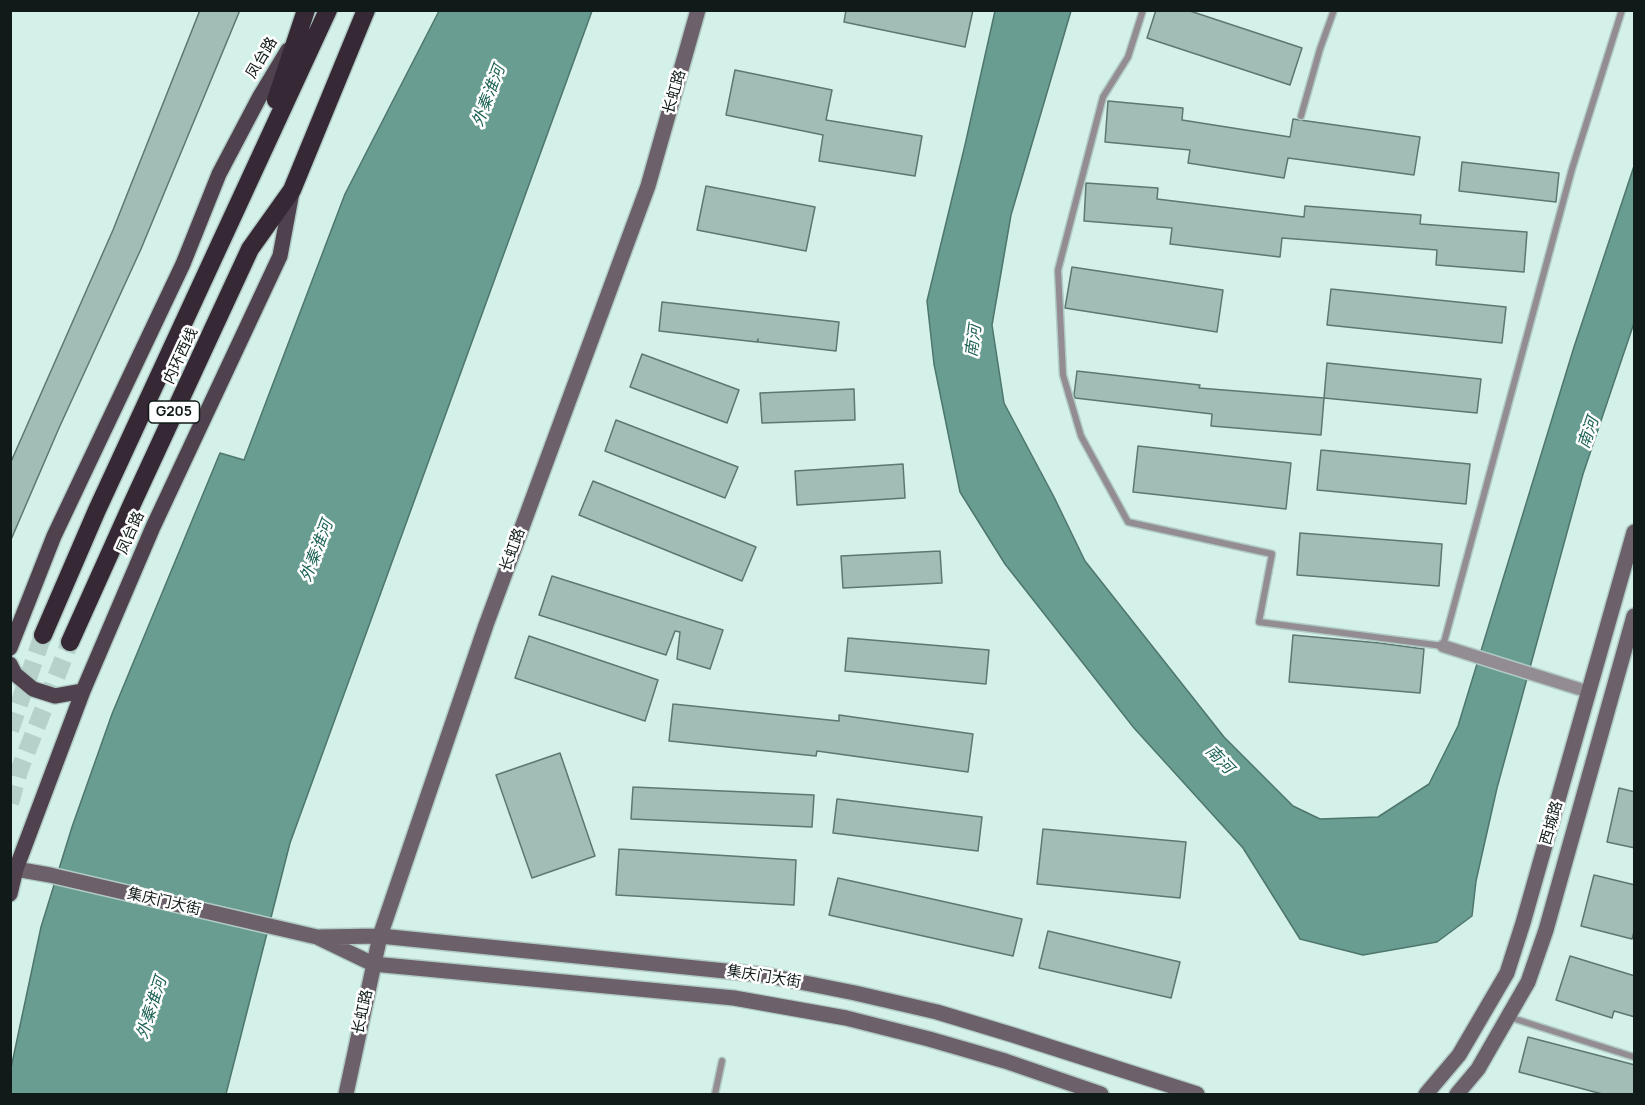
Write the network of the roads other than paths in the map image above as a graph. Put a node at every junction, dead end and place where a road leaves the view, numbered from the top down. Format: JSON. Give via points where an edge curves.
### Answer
{"nodes":[{"id":1,"x":306,"y":10,"type":"edge"},
{"id":2,"x":328,"y":10,"type":"edge"},
{"id":3,"x":366,"y":10,"type":"edge"},
{"id":4,"x":698,"y":10,"type":"edge"},
{"id":5,"x":1143,"y":10,"type":"edge"},
{"id":6,"x":1334,"y":10,"type":"edge"},
{"id":7,"x":1622,"y":10,"type":"edge"},
{"id":8,"x":297,"y":35,"type":"junction"},
{"id":9,"x":1301,"y":116,"type":"dead end"},
{"id":10,"x":250,"y":179,"type":"junction"},
{"id":11,"x":292,"y":190,"type":"junction"},
{"id":12,"x":1635,"y":532,"type":"edge"},
{"id":13,"x":1635,"y":616,"type":"edge"},
{"id":14,"x":44,"y":635,"type":"tunnel mouth"},
{"id":15,"x":70,"y":642,"type":"tunnel mouth"},
{"id":16,"x":1443,"y":646,"type":"junction"},
{"id":17,"x":10,"y":648,"type":"edge"},
{"id":18,"x":10,"y":664,"type":"edge"},
{"id":19,"x":83,"y":691,"type":"junction"},
{"id":20,"x":1589,"y":692,"type":"junction"},
{"id":21,"x":13,"y":868,"type":"edge"},
{"id":22,"x":10,"y":894,"type":"edge"},
{"id":23,"x":310,"y":935,"type":"junction"},
{"id":24,"x":381,"y":936,"type":"junction"},
{"id":25,"x":373,"y":964,"type":"junction"},
{"id":26,"x":1508,"y":1017,"type":"junction"},
{"id":27,"x":1635,"y":1057,"type":"edge"},
{"id":28,"x":722,"y":1061,"type":"dead end"},
{"id":29,"x":346,"y":1095,"type":"edge"},
{"id":30,"x":715,"y":1095,"type":"edge"},
{"id":31,"x":1101,"y":1095,"type":"edge"},
{"id":32,"x":1197,"y":1095,"type":"edge"},
{"id":33,"x":1426,"y":1095,"type":"edge"},
{"id":34,"x":1457,"y":1095,"type":"edge"}],
"edges":[{"from":1,"to":8,"type":"highway","name":"凤台路"},
{"from":2,"to":10,"type":"highway"},
{"from":3,"to":11,"type":"highway","name":"内环西线"},
{"from":4,"to":24,"type":"main road","name":"长虹路","via":[[648,186],[486,625]]},
{"from":5,"to":16,"type":"lane","via":[[1128,57],[1103,97],[1058,270],[1063,375],[1081,436],[1128,522],[1272,554],[1259,622]]},
{"from":6,"to":9,"type":"lane"},
{"from":7,"to":16,"type":"lane","via":[[1572,169]]},
{"from":8,"to":10,"type":"highway"},
{"from":8,"to":17,"type":"main road","name":"凤台路","via":[[219,174],[183,264],[54,536]]},
{"from":10,"to":14,"type":"highway","name":"内环西线","number":"G205","via":[[97,510]]},
{"from":11,"to":15,"type":"highway","name":"内环西线","number":"G205","via":[[250,249]]},
{"from":11,"to":19,"type":"main road","name":"凤台路","via":[[280,256],[153,527]]},
{"from":12,"to":20,"type":"main road","name":"西城路"},
{"from":13,"to":26,"type":"main road","name":"西城路","via":[[1546,930],[1528,982]]},
{"from":16,"to":20,"type":"street"},
{"from":18,"to":19,"type":"main road","via":[[15,674],[33,689],[55,696]]},
{"from":19,"to":21,"type":"main road","name":"凤台路"},
{"from":20,"to":33,"type":"main road","name":"西城路","via":[[1507,973],[1459,1055]]},
{"from":21,"to":22,"type":"main road","name":"凤台路"},
{"from":21,"to":23,"type":"main road","name":"集庆门大街"},
{"from":23,"to":24,"type":"main road","name":"集庆门大街"},
{"from":23,"to":25,"type":"main road","name":"集庆门大街"},
{"from":24,"to":25,"type":"main road","name":"长虹路"},
{"from":24,"to":32,"type":"main road","name":"集庆门大街","via":[[765,975],[937,1012]]},
{"from":25,"to":29,"type":"main road","name":"长虹路"},
{"from":25,"to":31,"type":"main road","name":"集庆门大街","via":[[734,998],[846,1018],[1005,1061]]},
{"from":26,"to":27,"type":"lane"},
{"from":26,"to":34,"type":"main road","name":"西城路","via":[[1478,1069]]},
{"from":28,"to":30,"type":"lane"}]}
